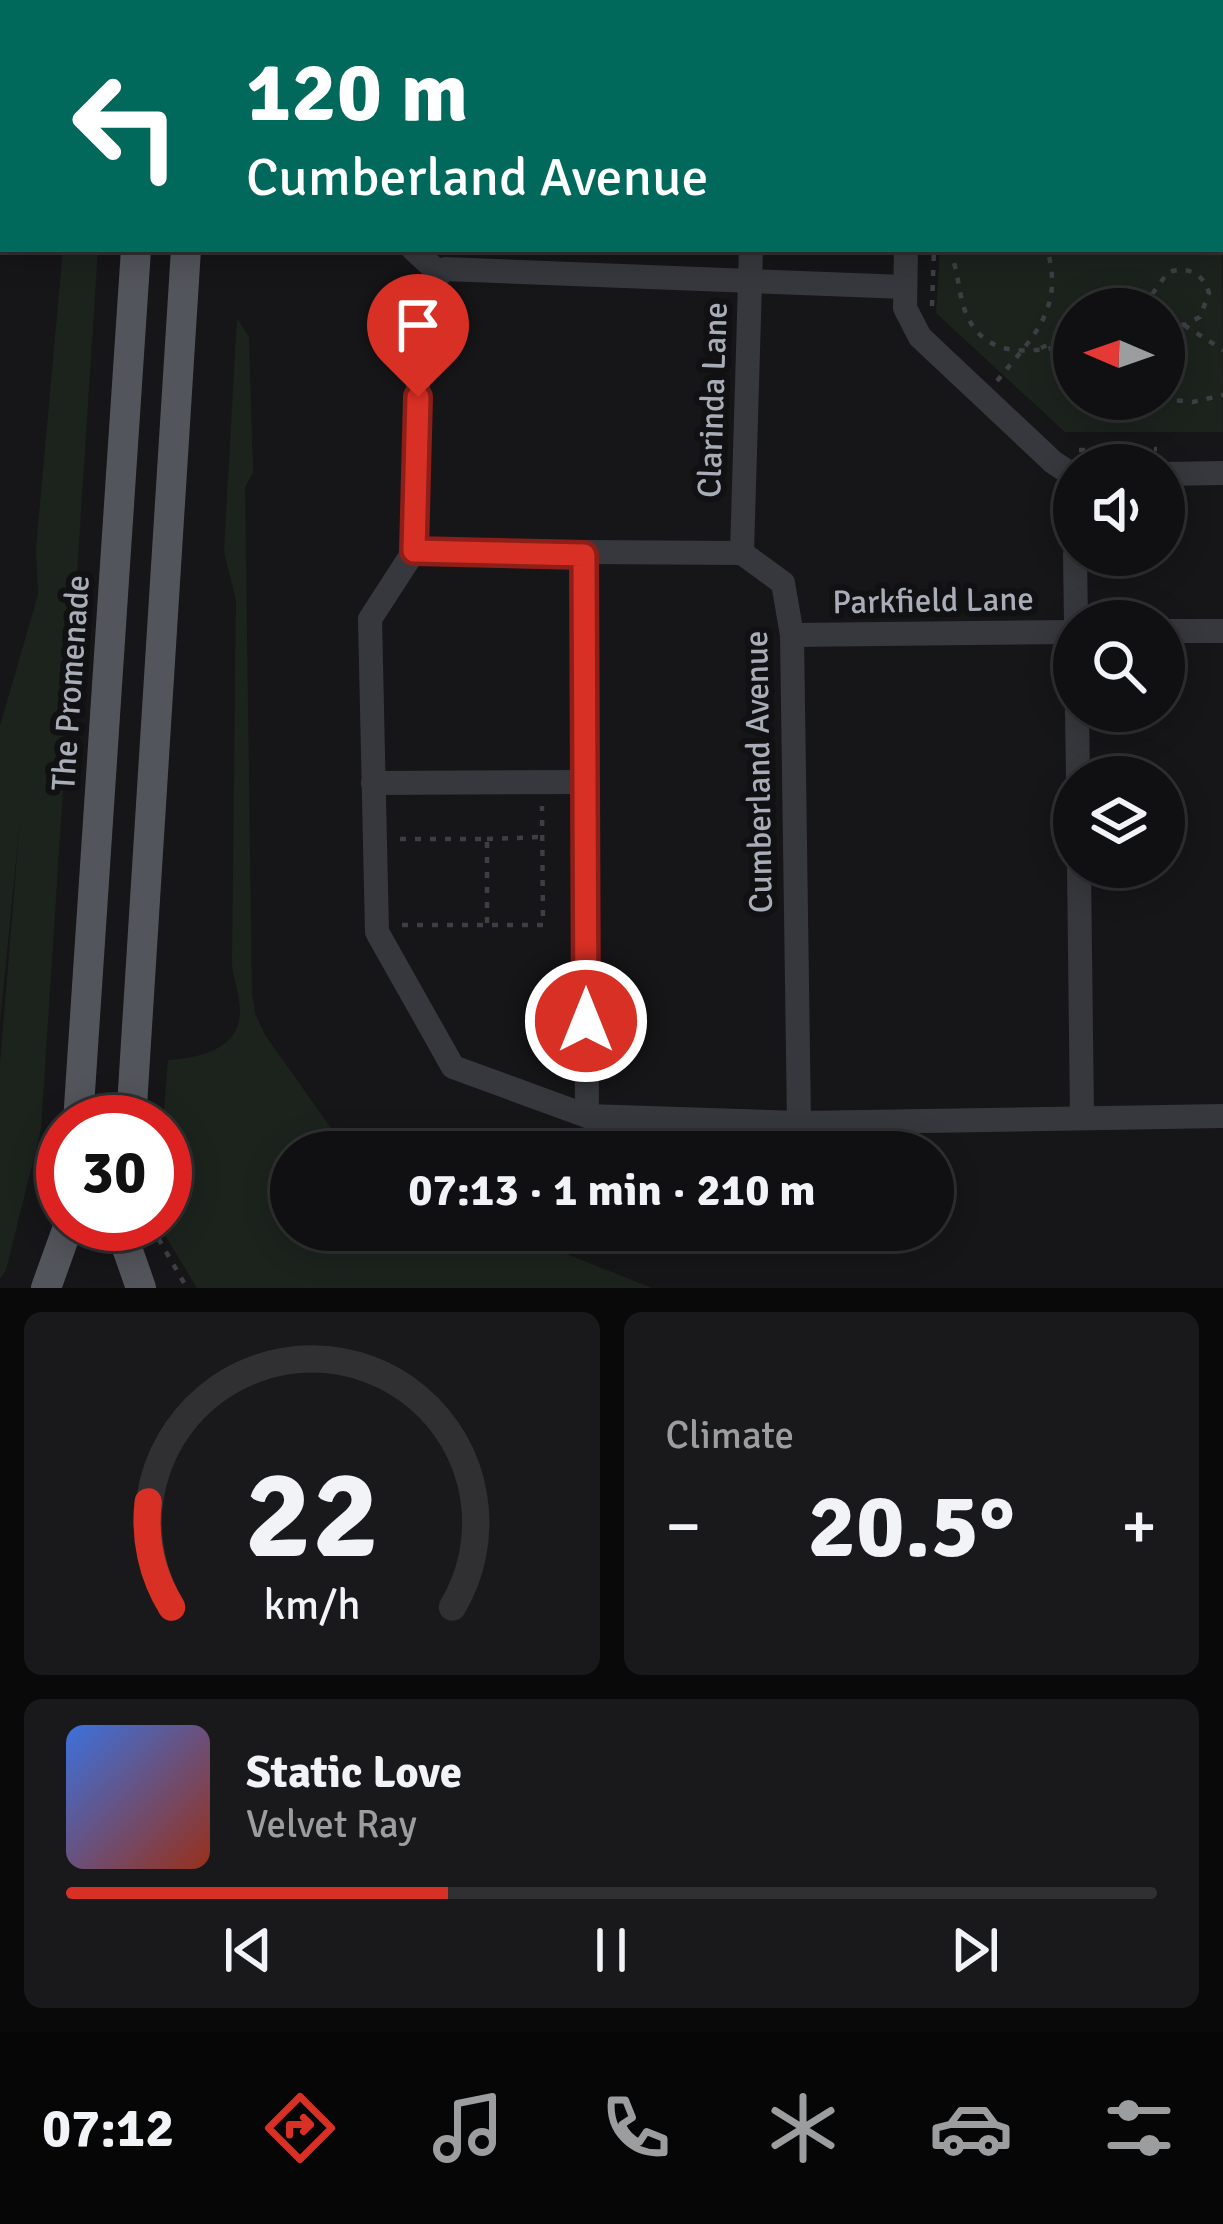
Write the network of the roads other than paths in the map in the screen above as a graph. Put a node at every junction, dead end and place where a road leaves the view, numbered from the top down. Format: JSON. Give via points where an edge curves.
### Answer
{"nodes":[{"id":1,"x":136,"y":252,"type":"edge"},
{"id":2,"x":186,"y":252,"type":"edge"},
{"id":3,"x":415,"y":252,"type":"edge"},
{"id":4,"x":751,"y":252,"type":"edge"},
{"id":5,"x":906,"y":252,"type":"edge"},
{"id":6,"x":440,"y":274,"type":"junction"},
{"id":7,"x":749,"y":281,"type":"junction"},
{"id":8,"x":904,"y":287,"type":"junction"},
{"id":9,"x":1053,"y":458,"type":"edge"},
{"id":10,"x":1223,"y":473,"type":"edge"},
{"id":11,"x":1185,"y":474,"type":"edge"},
{"id":12,"x":414,"y":551,"type":"junction"},
{"id":13,"x":742,"y":554,"type":"junction"},
{"id":14,"x":584,"y":555,"type":"junction"},
{"id":15,"x":1185,"y":631,"type":"edge"},
{"id":16,"x":1223,"y":631,"type":"edge"},
{"id":17,"x":1053,"y":632,"type":"edge"},
{"id":18,"x":792,"y":635,"type":"junction"},
{"id":19,"x":586,"y":782,"type":"junction"},
{"id":20,"x":374,"y":784,"type":"junction"},
{"id":21,"x":1079,"y":888,"type":"edge"},
{"id":22,"x":80,"y":1095,"type":"edge"},
{"id":23,"x":132,"y":1095,"type":"edge"},
{"id":24,"x":587,"y":1116,"type":"junction"},
{"id":25,"x":1223,"y":1116,"type":"edge"},
{"id":26,"x":1082,"y":1117,"type":"junction"},
{"id":27,"x":799,"y":1123,"type":"junction"},
{"id":28,"x":59,"y":1251,"type":"edge"},
{"id":29,"x":128,"y":1251,"type":"edge"},
{"id":30,"x":46,"y":1288,"type":"edge"},
{"id":31,"x":141,"y":1288,"type":"edge"}],
"edges":[{"from":1,"to":22,"type":"main road","name":"The Promenade"},
{"from":2,"to":23,"type":"main road"},
{"from":3,"to":6,"type":"street"},
{"from":4,"to":7,"type":"street","name":"Clarinda Lane"},
{"from":5,"to":8,"type":"street"},
{"from":6,"to":7,"type":"street"},
{"from":6,"to":12,"type":"street","via":[[420,304]]},
{"from":7,"to":8,"type":"street"},
{"from":7,"to":13,"type":"street","name":"Clarinda Lane"},
{"from":8,"to":9,"type":"street","via":[[920,337]]},
{"from":10,"to":11,"type":"street"},
{"from":12,"to":14,"type":"street"},
{"from":12,"to":20,"type":"street","via":[[370,619]]},
{"from":13,"to":14,"type":"street"},
{"from":13,"to":18,"type":"street","name":"Cumberland Avenue","via":[[783,583]]},
{"from":14,"to":19,"type":"street"},
{"from":15,"to":16,"type":"street"},
{"from":17,"to":18,"type":"street","name":"Parkfield Lane"},
{"from":18,"to":27,"type":"street","name":"Cumberland Avenue"},
{"from":19,"to":20,"type":"street"},
{"from":19,"to":24,"type":"street"},
{"from":20,"to":24,"type":"street","via":[[377,932],[453,1067]]},
{"from":21,"to":26,"type":"street"},
{"from":24,"to":27,"type":"street"},
{"from":25,"to":26,"type":"street"},
{"from":26,"to":27,"type":"street"},
{"from":28,"to":30,"type":"main road"},
{"from":29,"to":31,"type":"main road"}]}
